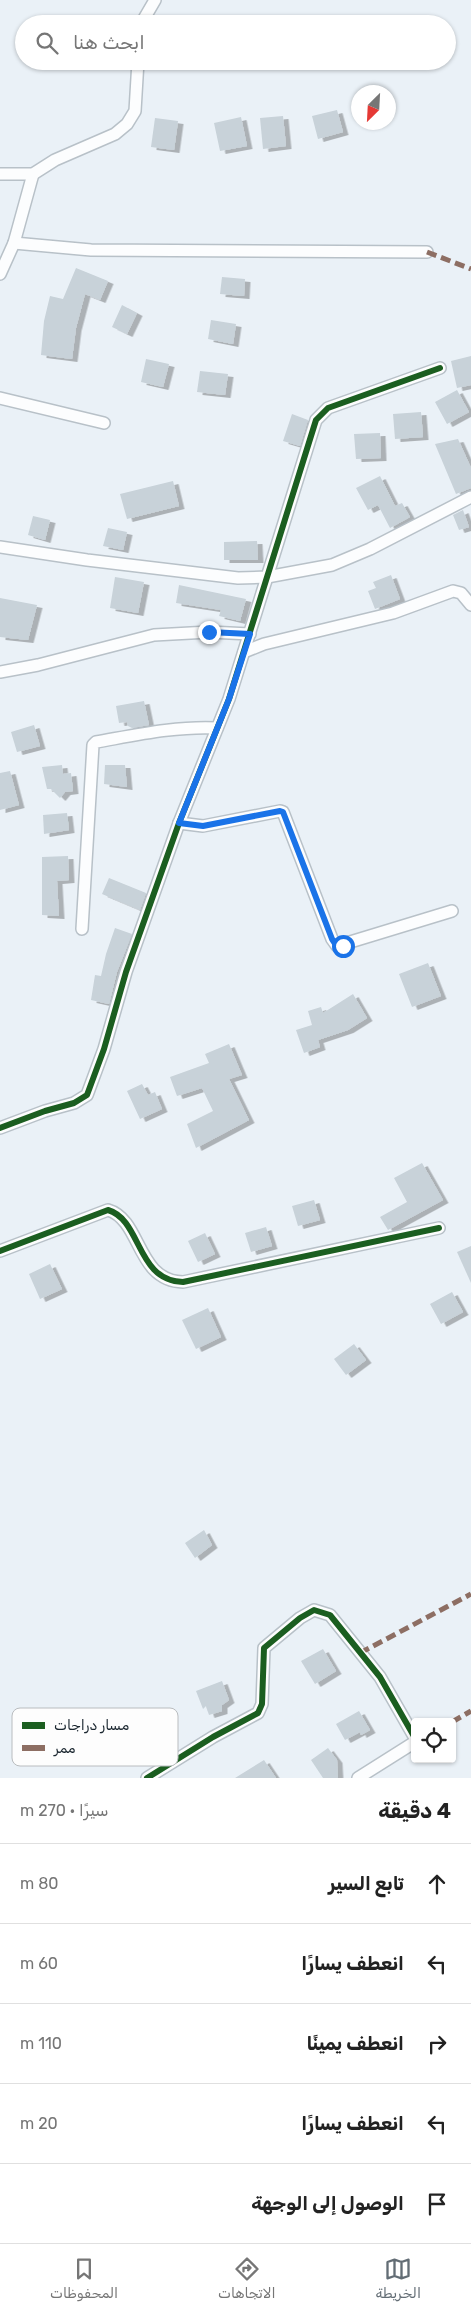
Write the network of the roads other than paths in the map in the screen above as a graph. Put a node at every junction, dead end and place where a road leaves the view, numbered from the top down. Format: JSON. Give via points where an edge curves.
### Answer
{"nodes":[{"id":1,"x":155,"y":0,"type":"edge"},
{"id":2,"x":146,"y":15,"type":"edge"},
{"id":3,"x":137,"y":70,"type":"edge"},
{"id":4,"x":0,"y":174,"type":"edge"},
{"id":5,"x":33,"y":174,"type":"junction"},
{"id":6,"x":14,"y":243,"type":"junction"},
{"id":7,"x":427,"y":252,"type":"dead end"},
{"id":8,"x":0,"y":274,"type":"edge"},
{"id":9,"x":440,"y":368,"type":"dead end"},
{"id":10,"x":0,"y":398,"type":"edge"},
{"id":11,"x":104,"y":423,"type":"dead end"},
{"id":12,"x":471,"y":497,"type":"edge"},
{"id":13,"x":0,"y":547,"type":"edge"},
{"id":14,"x":268,"y":577,"type":"junction"},
{"id":15,"x":471,"y":606,"type":"edge"},
{"id":16,"x":250,"y":634,"type":"junction"},
{"id":17,"x":244,"y":652,"type":"junction"},
{"id":18,"x":0,"y":672,"type":"edge"},
{"id":19,"x":217,"y":728,"type":"junction"},
{"id":20,"x":179,"y":823,"type":"junction"},
{"id":21,"x":452,"y":911,"type":"dead end"},
{"id":22,"x":82,"y":928,"type":"dead end"},
{"id":23,"x":0,"y":1128,"type":"edge"},
{"id":24,"x":439,"y":1228,"type":"dead end"},
{"id":25,"x":0,"y":1251,"type":"edge"},
{"id":26,"x":411,"y":1733,"type":"edge"},
{"id":27,"x":411,"y":1743,"type":"edge"},
{"id":28,"x":178,"y":1758,"type":"edge"},
{"id":29,"x":166,"y":1766,"type":"edge"},
{"id":30,"x":364,"y":1776,"type":"edge"},
{"id":31,"x":146,"y":1778,"type":"edge"}],
"edges":[{"from":1,"to":2,"type":"street"},
{"from":3,"to":5,"type":"street","via":[[135,111],[127,124],[114,134],[55,160]]},
{"from":4,"to":5,"type":"street"},
{"from":5,"to":6,"type":"street"},
{"from":6,"to":7,"type":"street","via":[[91,250]]},
{"from":6,"to":8,"type":"street"},
{"from":9,"to":14,"type":"street","via":[[328,408],[320,415],[313,428]]},
{"from":10,"to":11,"type":"street"},
{"from":12,"to":14,"type":"street","via":[[332,565]]},
{"from":13,"to":14,"type":"street","via":[[238,578]]},
{"from":14,"to":16,"type":"street"},
{"from":15,"to":17,"type":"street","via":[[462,593],[453,591],[393,613],[264,644]]},
{"from":16,"to":17,"type":"street"},
{"from":16,"to":18,"type":"street","via":[[154,635]]},
{"from":17,"to":19,"type":"street"},
{"from":19,"to":20,"type":"street"},
{"from":19,"to":22,"type":"street","via":[[154,732],[93,745]]},
{"from":20,"to":21,"type":"street","via":[[203,826],[283,812],[332,939],[338,946]]},
{"from":20,"to":23,"type":"street","via":[[87,1095],[74,1103]]},
{"from":24,"to":25,"type":"street","via":[[183,1282],[170,1282],[158,1276],[120,1217],[108,1210]]},
{"from":26,"to":28,"type":"street","via":[[380,1677],[330,1615],[314,1610],[264,1648],[262,1704],[258,1713]]},
{"from":27,"to":30,"type":"street"},
{"from":29,"to":31,"type":"street"}]}
